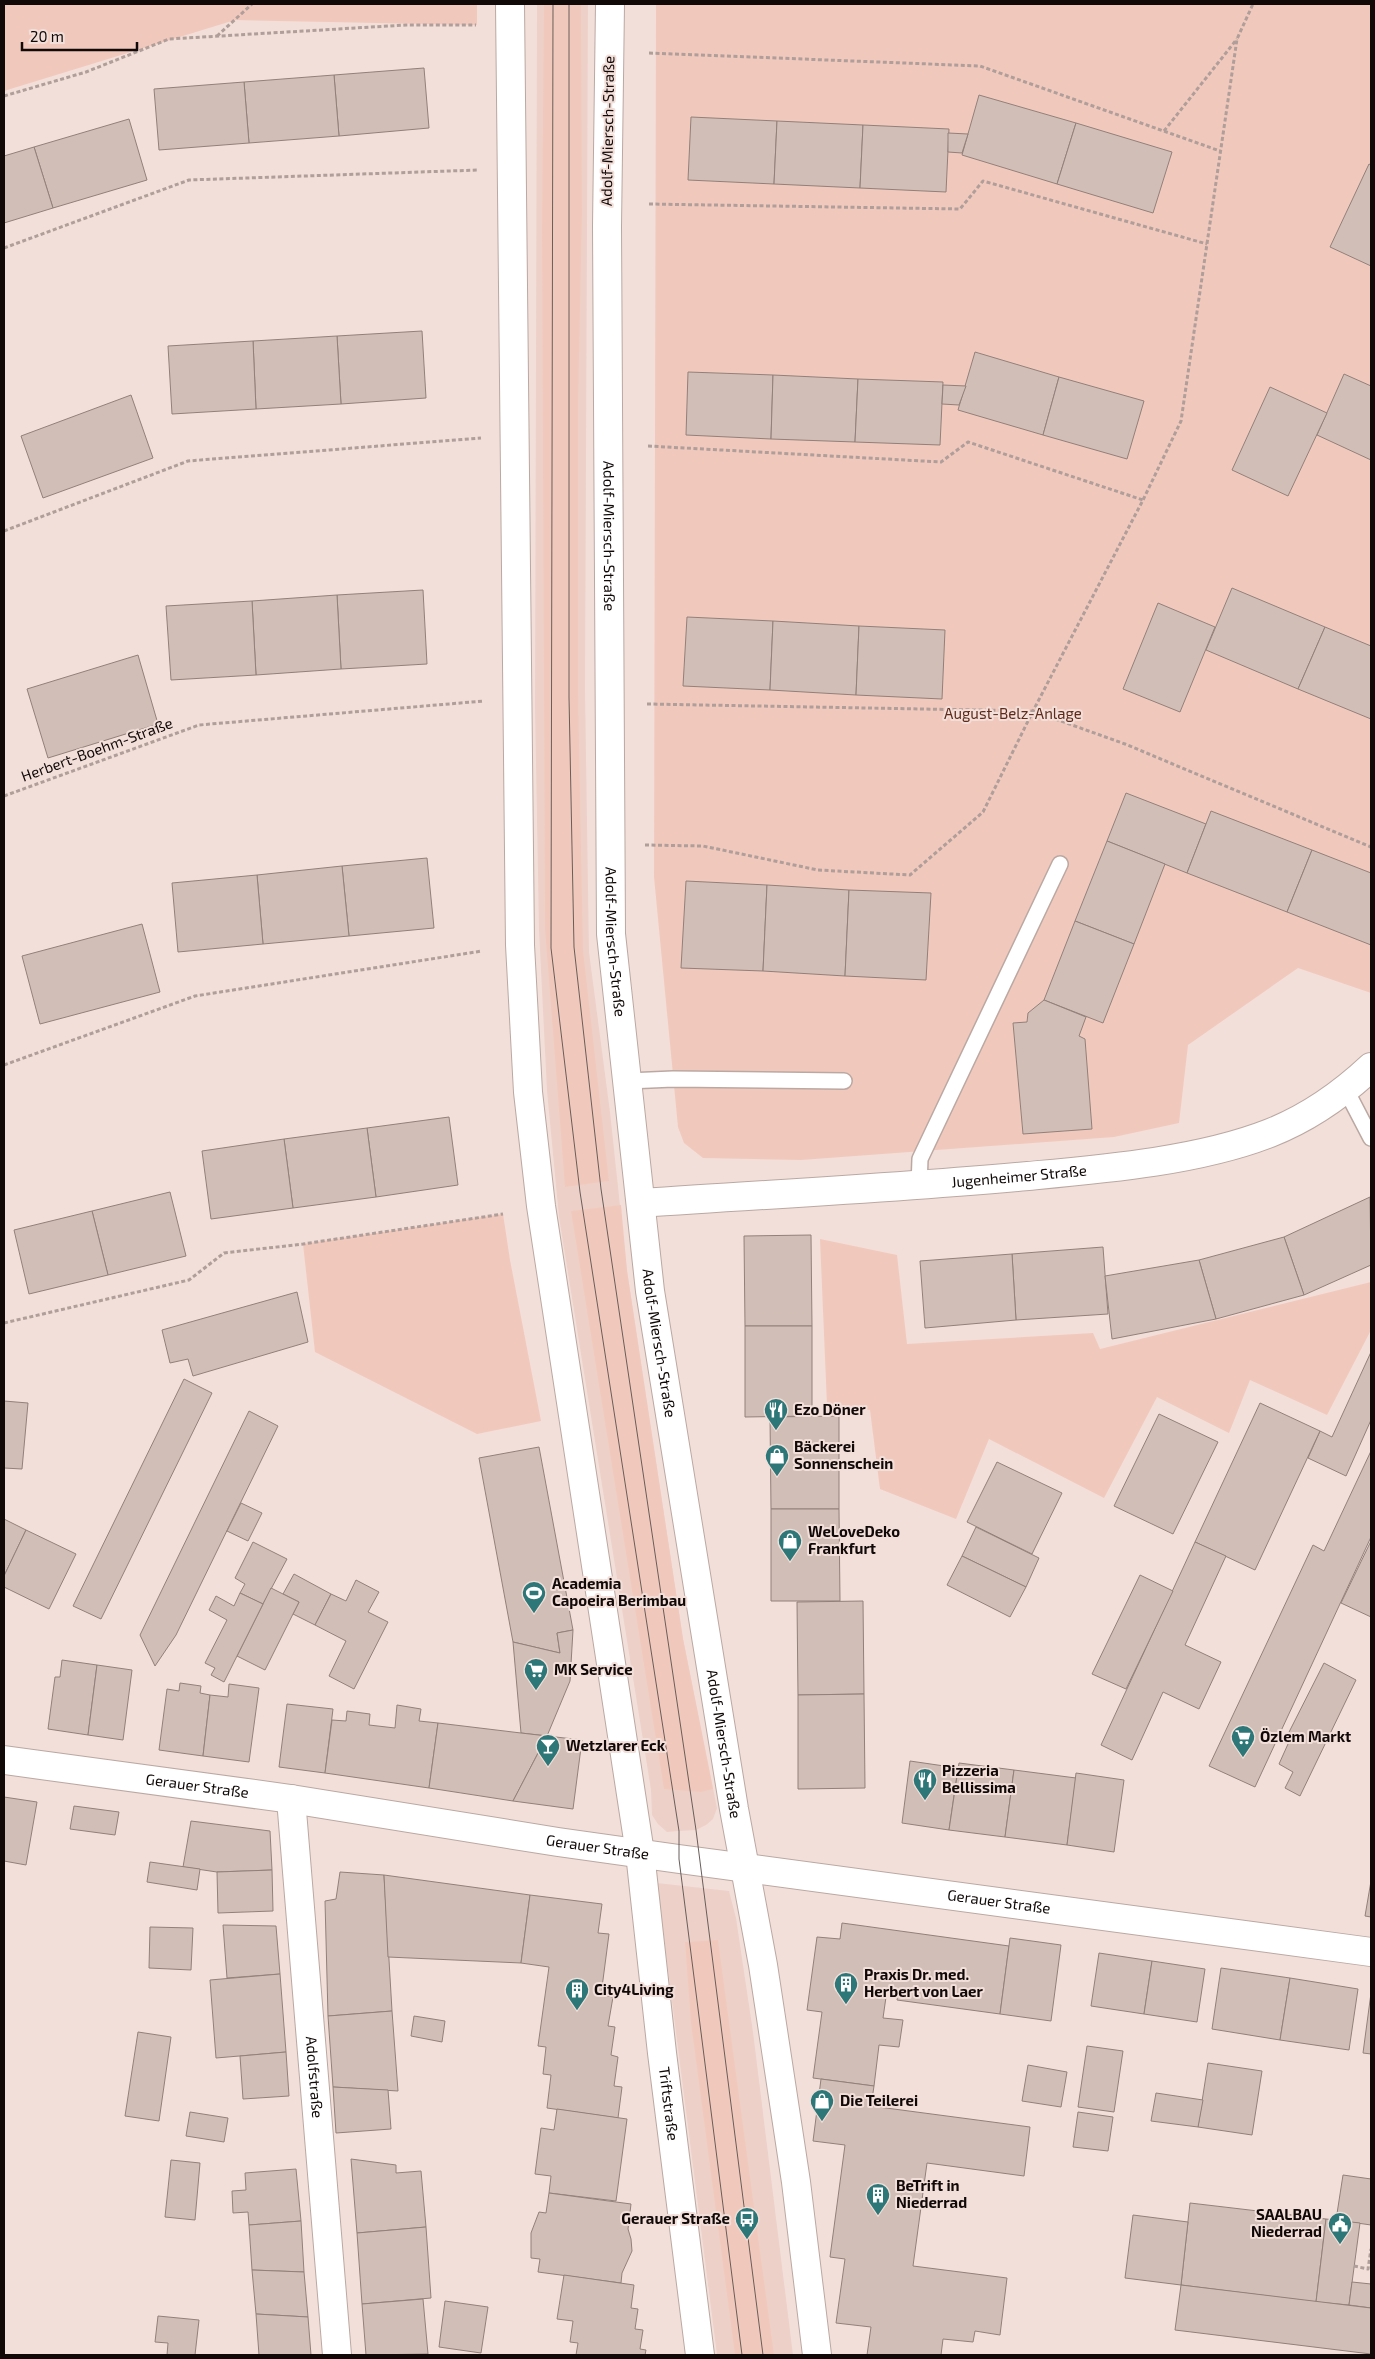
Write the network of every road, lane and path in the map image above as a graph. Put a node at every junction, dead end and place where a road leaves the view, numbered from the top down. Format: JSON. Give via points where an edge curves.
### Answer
{"nodes":[{"id":1,"x":252,"y":4,"type":"edge"},
{"id":2,"x":510,"y":4,"type":"edge"},
{"id":3,"x":610,"y":4,"type":"edge"},
{"id":4,"x":1253,"y":4,"type":"edge"},
{"id":5,"x":477,"y":25,"type":"dead end"},
{"id":6,"x":217,"y":36,"type":"junction"},
{"id":7,"x":1237,"y":39,"type":"junction"},
{"id":8,"x":649,"y":53,"type":"dead end"},
{"id":9,"x":4,"y":96,"type":"edge"},
{"id":10,"x":1164,"y":131,"type":"junction"},
{"id":11,"x":1220,"y":151,"type":"junction"},
{"id":12,"x":479,"y":170,"type":"dead end"},
{"id":13,"x":649,"y":204,"type":"dead end"},
{"id":14,"x":1207,"y":244,"type":"junction"},
{"id":15,"x":4,"y":248,"type":"edge"},
{"id":16,"x":481,"y":438,"type":"dead end"},
{"id":17,"x":648,"y":446,"type":"dead end"},
{"id":18,"x":1143,"y":500,"type":"junction"},
{"id":19,"x":4,"y":531,"type":"edge"},
{"id":20,"x":487,"y":701,"type":"dead end"},
{"id":21,"x":647,"y":704,"type":"dead end"},
{"id":22,"x":1033,"y":711,"type":"junction"},
{"id":23,"x":4,"y":796,"type":"edge"},
{"id":24,"x":644,"y":845,"type":"dead end"},
{"id":25,"x":1371,"y":847,"type":"edge"},
{"id":26,"x":1060,"y":864,"type":"dead end"},
{"id":27,"x":482,"y":951,"type":"dead end"},
{"id":28,"x":4,"y":1065,"type":"edge"},
{"id":29,"x":1371,"y":1067,"type":"edge"},
{"id":30,"x":628,"y":1081,"type":"junction"},
{"id":31,"x":844,"y":1081,"type":"dead end"},
{"id":32,"x":1346,"y":1090,"type":"junction"},
{"id":33,"x":1371,"y":1138,"type":"edge"},
{"id":34,"x":919,"y":1186,"type":"junction"},
{"id":35,"x":642,"y":1203,"type":"junction"},
{"id":36,"x":503,"y":1214,"type":"dead end"},
{"id":37,"x":4,"y":1323,"type":"edge"},
{"id":38,"x":4,"y":1760,"type":"edge"},
{"id":39,"x":291,"y":1799,"type":"junction"},
{"id":40,"x":640,"y":1853,"type":"junction"},
{"id":41,"x":746,"y":1868,"type":"junction"},
{"id":42,"x":1371,"y":1952,"type":"edge"},
{"id":43,"x":1371,"y":2249,"type":"edge"},
{"id":44,"x":1354,"y":2266,"type":"dead end"},
{"id":45,"x":337,"y":2355,"type":"edge"},
{"id":46,"x":700,"y":2355,"type":"edge"},
{"id":47,"x":817,"y":2355,"type":"edge"}],
"edges":[{"from":1,"to":6,"type":"path"},
{"from":2,"to":40,"type":"main road","via":[[520,945],[528,1092],[545,1234]]},
{"from":3,"to":30,"type":"main road","name":"Adolf-Miersch-Straße","via":[[607,246],[611,934]]},
{"from":4,"to":7,"type":"path"},
{"from":5,"to":6,"type":"path","via":[[406,25]]},
{"from":6,"to":9,"type":"path","via":[[169,39],[86,72]]},
{"from":7,"to":10,"type":"path"},
{"from":7,"to":11,"type":"path"},
{"from":8,"to":10,"type":"path","via":[[980,66]]},
{"from":10,"to":11,"type":"path"},
{"from":11,"to":14,"type":"path"},
{"from":12,"to":15,"type":"path","via":[[189,180]]},
{"from":13,"to":14,"type":"path","via":[[960,209],[983,181]]},
{"from":14,"to":18,"type":"path","via":[[1181,421]]},
{"from":16,"to":19,"type":"path","via":[[188,461]]},
{"from":17,"to":18,"type":"path","via":[[941,462],[968,442]]},
{"from":18,"to":22,"type":"path"},
{"from":20,"to":23,"type":"path","name":"Herbert-Boehm-Straße","via":[[199,725]]},
{"from":21,"to":22,"type":"path"},
{"from":22,"to":24,"type":"path","via":[[983,812],[910,875],[818,870],[703,846]]},
{"from":22,"to":25,"type":"path","via":[[1125,744]]},
{"from":26,"to":34,"type":"lane","via":[[920,1159]]},
{"from":27,"to":28,"type":"path","via":[[195,996]]},
{"from":29,"to":32,"type":"main road","name":"Jugenheimer Straße"},
{"from":30,"to":31,"type":"lane"},
{"from":30,"to":35,"type":"main road","name":"Adolf-Miersch-Straße"},
{"from":32,"to":33,"type":"lane"},
{"from":32,"to":34,"type":"main road","name":"Jugenheimer Straße","via":[[1310,1114],[1270,1133],[1216,1148],[1167,1159],[1081,1171]]},
{"from":34,"to":35,"type":"main road","name":"Jugenheimer Straße"},
{"from":35,"to":41,"type":"main road","name":"Adolf-Miersch-Straße","via":[[652,1301]]},
{"from":36,"to":37,"type":"path","via":[[224,1253],[188,1280]]},
{"from":38,"to":39,"type":"main road","name":"Gerauer Straße"},
{"from":39,"to":40,"type":"main road","name":"Gerauer Straße"},
{"from":39,"to":45,"type":"main road","name":"Adolfstraße"},
{"from":40,"to":41,"type":"main road","name":"Gerauer Straße"},
{"from":40,"to":46,"type":"main road","name":"Triftstraße"},
{"from":41,"to":42,"type":"main road","name":"Gerauer Straße"},
{"from":41,"to":47,"type":"main road","via":[[796,2182]]},
{"from":43,"to":44,"type":"path","via":[[1368,2269]]}]}
